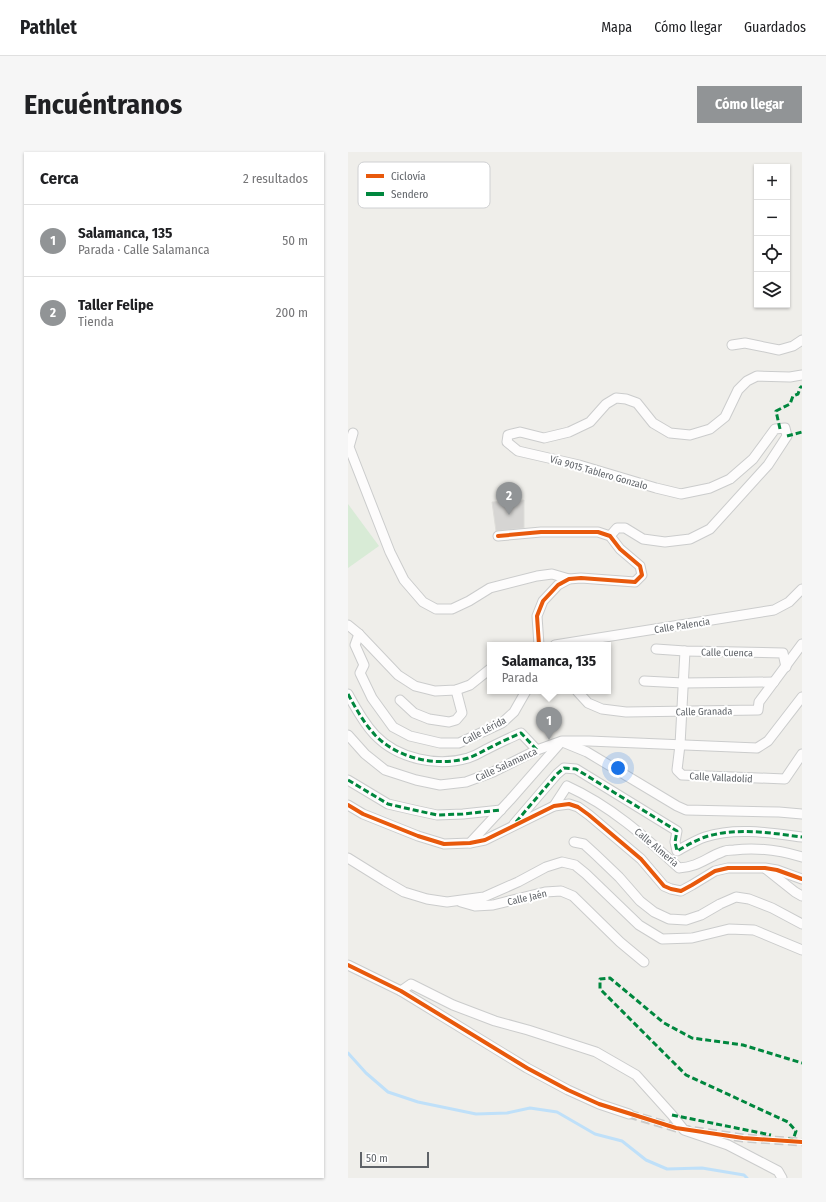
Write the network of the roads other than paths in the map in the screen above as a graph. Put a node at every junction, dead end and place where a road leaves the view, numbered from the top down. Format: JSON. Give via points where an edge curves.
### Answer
{"nodes":[{"id":1,"x":802,"y":340,"type":"edge"},
{"id":2,"x":732,"y":345,"type":"dead end"},
{"id":3,"x":801,"y":374,"type":"edge"},
{"id":4,"x":353,"y":433,"type":"dead end"},
{"id":5,"x":498,"y":536,"type":"dead end"},
{"id":6,"x":610,"y":536,"type":"junction"},
{"id":7,"x":569,"y":579,"type":"junction"},
{"id":8,"x":802,"y":589,"type":"edge"},
{"id":9,"x":348,"y":625,"type":"edge"},
{"id":10,"x":359,"y":634,"type":"junction"},
{"id":11,"x":539,"y":642,"type":"edge"},
{"id":12,"x":574,"y":642,"type":"edge"},
{"id":13,"x":802,"y":644,"type":"edge"},
{"id":14,"x":656,"y":649,"type":"dead end"},
{"id":15,"x":685,"y":651,"type":"junction"},
{"id":16,"x":786,"y":667,"type":"junction"},
{"id":17,"x":487,"y":672,"type":"edge"},
{"id":18,"x":644,"y":681,"type":"dead end"},
{"id":19,"x":774,"y":682,"type":"junction"},
{"id":20,"x":683,"y":683,"type":"junction"},
{"id":21,"x":456,"y":690,"type":"junction"},
{"id":22,"x":348,"y":694,"type":"edge"},
{"id":23,"x":524,"y":694,"type":"edge"},
{"id":24,"x":580,"y":694,"type":"edge"},
{"id":25,"x":802,"y":698,"type":"edge"},
{"id":26,"x":400,"y":700,"type":"dead end"},
{"id":27,"x":682,"y":712,"type":"junction"},
{"id":28,"x":348,"y":735,"type":"edge"},
{"id":29,"x":562,"y":741,"type":"junction"},
{"id":30,"x":680,"y":745,"type":"junction"},
{"id":31,"x":537,"y":750,"type":"junction"},
{"id":32,"x":802,"y":754,"type":"edge"},
{"id":33,"x":348,"y":780,"type":"edge"},
{"id":34,"x":348,"y":805,"type":"edge"},
{"id":35,"x":554,"y":806,"type":"junction"},
{"id":36,"x":501,"y":810,"type":"junction"},
{"id":37,"x":802,"y":814,"type":"edge"},
{"id":38,"x":512,"y":827,"type":"junction"},
{"id":39,"x":802,"y":837,"type":"edge"},
{"id":40,"x":470,"y":842,"type":"junction"},
{"id":41,"x":574,"y":842,"type":"dead end"},
{"id":42,"x":802,"y":857,"type":"edge"},
{"id":43,"x":348,"y":858,"type":"edge"},
{"id":44,"x":765,"y":868,"type":"junction"},
{"id":45,"x":802,"y":879,"type":"edge"},
{"id":46,"x":802,"y":896,"type":"edge"},
{"id":47,"x":457,"y":900,"type":"junction"},
{"id":48,"x":802,"y":924,"type":"edge"},
{"id":49,"x":802,"y":950,"type":"edge"},
{"id":50,"x":644,"y":962,"type":"dead end"},
{"id":51,"x":348,"y":965,"type":"edge"},
{"id":52,"x":401,"y":991,"type":"junction"},
{"id":53,"x":629,"y":1114,"type":"tunnel mouth"},
{"id":54,"x":782,"y":1178,"type":"edge"}],
"edges":[{"from":1,"to":2,"type":"street","via":[[779,350],[744,343]]},
{"from":3,"to":6,"type":"street","name":"Vía 9015 Tablero Gonzalo","via":[[790,377],[757,376],[747,381],[738,390],[725,417],[710,429],[690,435],[670,433],[653,423],[637,403],[616,398],[606,404],[590,422],[570,432],[544,438],[520,432],[508,435],[506,442],[518,451],[579,465],[681,494],[710,488],[730,479],[753,459],[775,429],[785,428],[788,436],[768,465],[710,529],[690,539],[665,542],[642,539],[625,528],[617,528]]},
{"from":4,"to":7,"type":"street","via":[[349,447],[390,552],[404,580],[423,602],[436,610],[452,609],[490,588],[552,574]]},
{"from":5,"to":6,"type":"street","via":[[541,532],[598,532]]},
{"from":6,"to":7,"type":"street","via":[[620,549],[640,566],[642,575],[635,582]]},
{"from":7,"to":11,"type":"street","via":[[558,585],[543,601],[537,616]]},
{"from":8,"to":12,"type":"street","name":"Calle Palencia","via":[[789,602],[774,610]]},
{"from":9,"to":10,"type":"street"},
{"from":10,"to":21,"type":"street","via":[[398,676],[415,686],[435,691]]},
{"from":10,"to":23,"type":"street","name":"Calle Lérida","via":[[355,645],[364,665],[360,673],[372,698],[393,727],[410,736],[440,743],[459,743],[502,723],[514,712]]},
{"from":13,"to":16,"type":"street","name":"Calle Granada"},
{"from":14,"to":15,"type":"street","name":"Calle Cuenca"},
{"from":15,"to":16,"type":"street","name":"Calle Cuenca","via":[[783,653]]},
{"from":15,"to":20,"type":"street","name":"Calle Valladolid"},
{"from":16,"to":19,"type":"street","name":"Calle Granada"},
{"from":17,"to":21,"type":"street","via":[[470,685]]},
{"from":18,"to":20,"type":"street"},
{"from":19,"to":20,"type":"street"},
{"from":19,"to":27,"type":"street","name":"Calle Granada","via":[[759,702],[758,710]]},
{"from":20,"to":27,"type":"street","name":"Calle Valladolid"},
{"from":21,"to":26,"type":"street","via":[[462,713],[456,720],[449,722],[428,719],[414,713]]},
{"from":22,"to":31,"type":"street","via":[[360,716],[375,735],[399,753],[421,760],[440,762],[469,758],[521,732]]},
{"from":24,"to":27,"type":"street","name":"Calle Granada","via":[[588,702],[602,709],[626,712]]},
{"from":25,"to":30,"type":"street","name":"Calle Salamanca","via":[[768,741],[757,748]]},
{"from":27,"to":30,"type":"street","name":"Calle Valladolid"},
{"from":28,"to":31,"type":"street","name":"Calle Salamanca","via":[[365,754],[385,770],[440,785],[466,782]]},
{"from":29,"to":30,"type":"street","name":"Calle Salamanca"},
{"from":29,"to":31,"type":"street","name":"Calle Salamanca"},
{"from":29,"to":36,"type":"street"},
{"from":29,"to":37,"type":"street","via":[[587,752],[686,810]]},
{"from":30,"to":32,"type":"street","name":"Calle Valladolid","via":[[677,770],[682,775],[785,779]]},
{"from":33,"to":36,"type":"street","via":[[388,804],[437,815]]},
{"from":34,"to":40,"type":"street","via":[[363,814],[444,844]]},
{"from":35,"to":38,"type":"street"},
{"from":35,"to":42,"type":"street","name":"Calle Almería","via":[[567,786],[582,792],[612,811],[679,868],[689,867],[723,851],[747,848],[769,849]]},
{"from":35,"to":44,"type":"street","via":[[569,804],[590,815],[641,859],[664,886],[671,889],[681,891],[715,871],[728,868]]},
{"from":36,"to":40,"type":"street"},
{"from":38,"to":39,"type":"street","via":[[564,768],[576,769],[677,831],[677,851],[705,837],[724,833],[747,832]]},
{"from":38,"to":40,"type":"street","via":[[485,840]]},
{"from":41,"to":48,"type":"street","via":[[584,844],[654,912],[669,918],[686,920],[736,897],[772,908]]},
{"from":43,"to":47,"type":"street","via":[[404,892],[427,899],[447,902]]},
{"from":44,"to":45,"type":"street"},
{"from":44,"to":46,"type":"street"},
{"from":47,"to":49,"type":"street","via":[[484,897],[562,862],[575,865],[639,925],[662,939],[692,938],[729,929],[754,930]]},
{"from":47,"to":50,"type":"street","name":"Calle Jaén","via":[[475,906],[493,905],[544,892],[561,891],[573,896]]},
{"from":51,"to":52,"type":"street"},
{"from":52,"to":53,"type":"street","via":[[527,1068],[598,1104]]},
{"from":52,"to":54,"type":"street","via":[[411,984],[460,1008],[495,1021],[596,1052],[636,1075],[684,1130],[728,1145],[778,1171]]}]}
